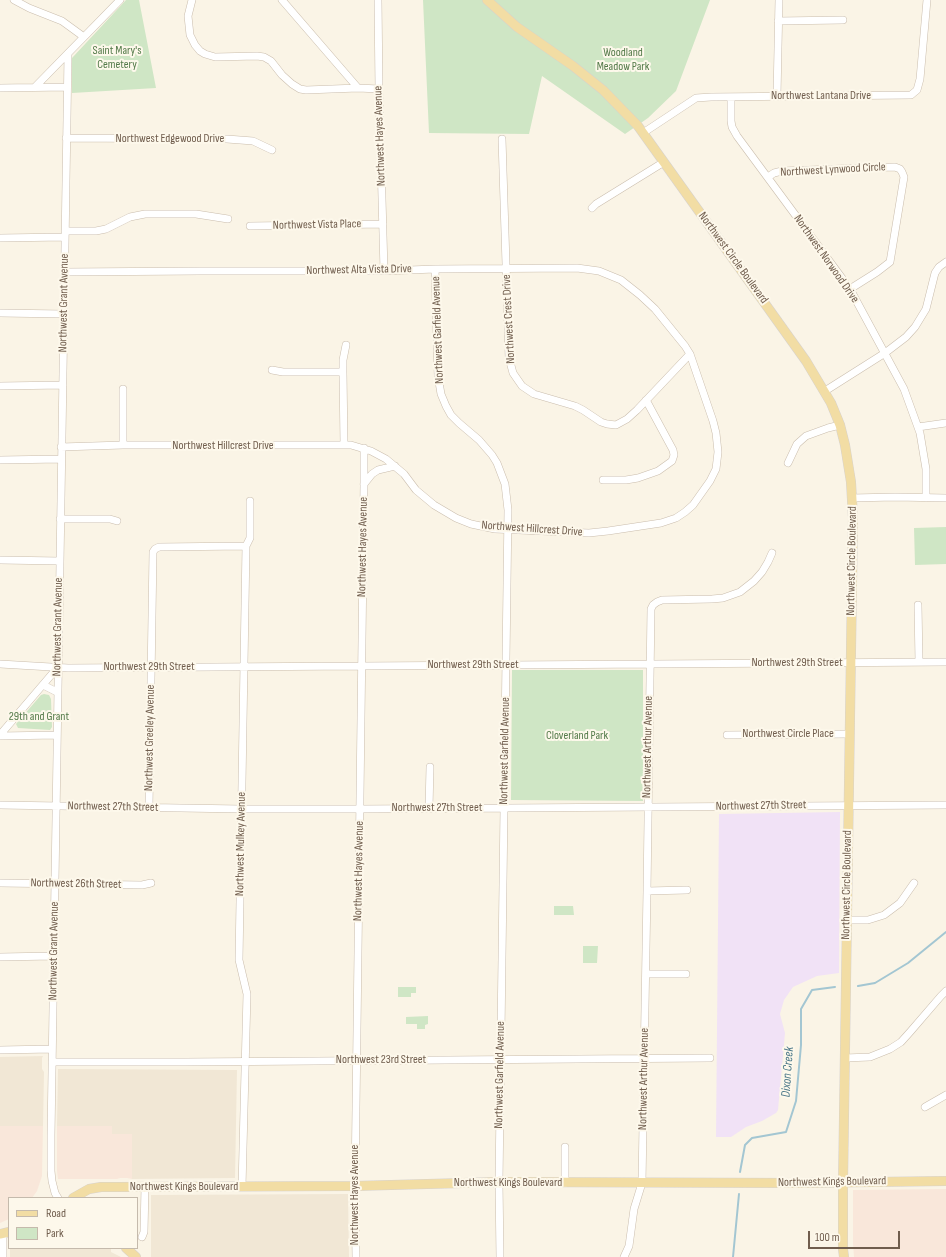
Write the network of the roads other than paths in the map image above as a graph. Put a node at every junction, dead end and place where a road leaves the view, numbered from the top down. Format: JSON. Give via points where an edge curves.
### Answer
{"nodes":[{"id":1,"x":14,"y":0,"type":"edge"},
{"id":2,"x":120,"y":0,"type":"edge"},
{"id":3,"x":192,"y":0,"type":"edge"},
{"id":4,"x":282,"y":0,"type":"edge"},
{"id":5,"x":378,"y":0,"type":"edge"},
{"id":6,"x":487,"y":0,"type":"edge"},
{"id":7,"x":779,"y":0,"type":"edge"},
{"id":8,"x":927,"y":0,"type":"edge"},
{"id":9,"x":844,"y":20,"type":"dead end"},
{"id":10,"x":778,"y":21,"type":"junction"},
{"id":11,"x":84,"y":37,"type":"junction"},
{"id":12,"x":68,"y":55,"type":"junction"},
{"id":13,"x":35,"y":87,"type":"junction"},
{"id":14,"x":68,"y":87,"type":"junction"},
{"id":15,"x":0,"y":88,"type":"edge"},
{"id":16,"x":358,"y":88,"type":"junction"},
{"id":17,"x":379,"y":89,"type":"junction"},
{"id":18,"x":777,"y":96,"type":"junction"},
{"id":19,"x":731,"y":97,"type":"junction"},
{"id":20,"x":643,"y":133,"type":"junction"},
{"id":21,"x":66,"y":138,"type":"junction"},
{"id":22,"x":502,"y":138,"type":"dead end"},
{"id":23,"x":272,"y":150,"type":"dead end"},
{"id":24,"x":664,"y":162,"type":"junction"},
{"id":25,"x":768,"y":177,"type":"junction"},
{"id":26,"x":592,"y":208,"type":"dead end"},
{"id":27,"x":228,"y":219,"type":"dead end"},
{"id":28,"x":383,"y":224,"type":"junction"},
{"id":29,"x":250,"y":226,"type":"dead end"},
{"id":30,"x":65,"y":234,"type":"junction"},
{"id":31,"x":0,"y":238,"type":"edge"},
{"id":32,"x":946,"y":262,"type":"edge"},
{"id":33,"x":506,"y":268,"type":"junction"},
{"id":34,"x":435,"y":269,"type":"junction"},
{"id":35,"x":384,"y":271,"type":"junction"},
{"id":36,"x":65,"y":272,"type":"junction"},
{"id":37,"x":850,"y":289,"type":"junction"},
{"id":38,"x":0,"y":314,"type":"edge"},
{"id":39,"x":64,"y":314,"type":"junction"},
{"id":40,"x":346,"y":346,"type":"dead end"},
{"id":41,"x":884,"y":353,"type":"junction"},
{"id":42,"x":690,"y":354,"type":"junction"},
{"id":43,"x":272,"y":370,"type":"dead end"},
{"id":44,"x":343,"y":372,"type":"junction"},
{"id":45,"x":63,"y":385,"type":"junction"},
{"id":46,"x":0,"y":386,"type":"edge"},
{"id":47,"x":123,"y":389,"type":"dead end"},
{"id":48,"x":825,"y":391,"type":"junction"},
{"id":49,"x":646,"y":400,"type":"junction"},
{"id":50,"x":946,"y":423,"type":"edge"},
{"id":51,"x":840,"y":425,"type":"junction"},
{"id":52,"x":918,"y":427,"type":"junction"},
{"id":53,"x":123,"y":445,"type":"junction"},
{"id":54,"x":344,"y":445,"type":"junction"},
{"id":55,"x":61,"y":447,"type":"junction"},
{"id":56,"x":364,"y":448,"type":"junction"},
{"id":57,"x":61,"y":459,"type":"junction"},
{"id":58,"x":0,"y":460,"type":"edge"},
{"id":59,"x":788,"y":463,"type":"dead end"},
{"id":60,"x":395,"y":466,"type":"junction"},
{"id":61,"x":603,"y":480,"type":"dead end"},
{"id":62,"x":364,"y":484,"type":"junction"},
{"id":63,"x":852,"y":498,"type":"junction"},
{"id":64,"x":926,"y":498,"type":"junction"},
{"id":65,"x":946,"y":498,"type":"edge"},
{"id":66,"x":250,"y":501,"type":"dead end"},
{"id":67,"x":60,"y":519,"type":"junction"},
{"id":68,"x":117,"y":521,"type":"dead end"},
{"id":69,"x":508,"y":530,"type":"junction"},
{"id":70,"x":246,"y":546,"type":"junction"},
{"id":71,"x":772,"y":553,"type":"dead end"},
{"id":72,"x":0,"y":560,"type":"edge"},
{"id":73,"x":60,"y":561,"type":"junction"},
{"id":74,"x":918,"y":605,"type":"dead end"},
{"id":75,"x":851,"y":662,"type":"junction"},
{"id":76,"x":918,"y":662,"type":"junction"},
{"id":77,"x":946,"y":662,"type":"edge"},
{"id":78,"x":0,"y":664,"type":"edge"},
{"id":79,"x":650,"y":664,"type":"junction"},
{"id":80,"x":506,"y":665,"type":"junction"},
{"id":81,"x":362,"y":666,"type":"junction"},
{"id":82,"x":58,"y":667,"type":"junction"},
{"id":83,"x":151,"y":667,"type":"junction"},
{"id":84,"x":244,"y":667,"type":"junction"},
{"id":85,"x":42,"y":685,"type":"junction"},
{"id":86,"x":57,"y":692,"type":"junction"},
{"id":87,"x":850,"y":734,"type":"junction"},
{"id":88,"x":0,"y":735,"type":"edge"},
{"id":89,"x":57,"y":735,"type":"junction"},
{"id":90,"x":727,"y":735,"type":"dead end"},
{"id":91,"x":430,"y":767,"type":"dead end"},
{"id":92,"x":0,"y":805,"type":"edge"},
{"id":93,"x":848,"y":805,"type":"junction"},
{"id":94,"x":946,"y":805,"type":"edge"},
{"id":95,"x":56,"y":806,"type":"junction"},
{"id":96,"x":149,"y":807,"type":"junction"},
{"id":97,"x":648,"y":807,"type":"junction"},
{"id":98,"x":430,"y":808,"type":"junction"},
{"id":99,"x":504,"y":808,"type":"junction"},
{"id":100,"x":242,"y":809,"type":"junction"},
{"id":101,"x":360,"y":809,"type":"junction"},
{"id":102,"x":0,"y":883,"type":"edge"},
{"id":103,"x":55,"y":883,"type":"junction"},
{"id":104,"x":151,"y":883,"type":"dead end"},
{"id":105,"x":914,"y":883,"type":"dead end"},
{"id":106,"x":687,"y":890,"type":"dead end"},
{"id":107,"x":647,"y":891,"type":"junction"},
{"id":108,"x":846,"y":920,"type":"junction"},
{"id":109,"x":54,"y":956,"type":"junction"},
{"id":110,"x":0,"y":957,"type":"edge"},
{"id":111,"x":646,"y":974,"type":"junction"},
{"id":112,"x":686,"y":974,"type":"dead end"},
{"id":113,"x":946,"y":992,"type":"edge"},
{"id":114,"x":52,"y":1049,"type":"junction"},
{"id":115,"x":0,"y":1050,"type":"edge"},
{"id":116,"x":644,"y":1058,"type":"junction"},
{"id":117,"x":710,"y":1058,"type":"dead end"},
{"id":118,"x":845,"y":1058,"type":"junction"},
{"id":119,"x":501,"y":1059,"type":"junction"},
{"id":120,"x":356,"y":1060,"type":"junction"},
{"id":121,"x":52,"y":1062,"type":"junction"},
{"id":122,"x":245,"y":1062,"type":"junction"},
{"id":123,"x":946,"y":1095,"type":"edge"},
{"id":124,"x":925,"y":1107,"type":"dead end"},
{"id":125,"x":565,"y":1147,"type":"dead end"},
{"id":126,"x":946,"y":1181,"type":"edge"},
{"id":127,"x":499,"y":1182,"type":"junction"},
{"id":128,"x":843,"y":1182,"type":"junction"},
{"id":129,"x":565,"y":1183,"type":"junction"},
{"id":130,"x":642,"y":1183,"type":"junction"},
{"id":131,"x":355,"y":1186,"type":"junction"},
{"id":132,"x":145,"y":1187,"type":"junction"},
{"id":133,"x":242,"y":1187,"type":"junction"},
{"id":134,"x":57,"y":1197,"type":"edge"},
{"id":135,"x":75,"y":1197,"type":"edge"},
{"id":136,"x":4,"y":1233,"type":"edge"},
{"id":137,"x":142,"y":1237,"type":"dead end"},
{"id":138,"x":127,"y":1249,"type":"edge"},
{"id":139,"x":3,"y":1257,"type":"edge"},
{"id":140,"x":136,"y":1257,"type":"edge"},
{"id":141,"x":356,"y":1257,"type":"edge"},
{"id":142,"x":500,"y":1257,"type":"edge"},
{"id":143,"x":624,"y":1257,"type":"edge"},
{"id":144,"x":844,"y":1257,"type":"edge"}],
"edges":[{"from":1,"to":11,"type":"street","via":[[62,20]]},
{"from":2,"to":11,"type":"street"},
{"from":3,"to":16,"type":"street","via":[[188,16],[190,35],[195,45],[205,54],[215,57],[268,58],[300,89]]},
{"from":4,"to":16,"type":"street"},
{"from":5,"to":17,"type":"street","name":"Northwest Hayes Avenue"},
{"from":6,"to":20,"type":"main road","name":"Northwest Circle Boulevard","via":[[517,27],[574,66],[603,90]]},
{"from":7,"to":10,"type":"street"},
{"from":8,"to":18,"type":"street","name":"Northwest Lantana Drive","via":[[920,79],[914,93],[908,96]]},
{"from":9,"to":10,"type":"street"},
{"from":10,"to":18,"type":"street"},
{"from":11,"to":12,"type":"street"},
{"from":12,"to":13,"type":"street"},
{"from":12,"to":14,"type":"street","name":"Northwest Grant Avenue"},
{"from":13,"to":14,"type":"street"},
{"from":13,"to":15,"type":"street"},
{"from":14,"to":21,"type":"street","name":"Northwest Grant Avenue"},
{"from":16,"to":17,"type":"street"},
{"from":17,"to":28,"type":"street","name":"Northwest Hayes Avenue"},
{"from":18,"to":19,"type":"street","name":"Northwest Lantana Drive"},
{"from":19,"to":20,"type":"street","name":"Northwest Lantana Drive","via":[[696,98]]},
{"from":19,"to":25,"type":"street","name":"Northwest Norwood Drive","via":[[732,127]]},
{"from":20,"to":24,"type":"main road","name":"Northwest Circle Boulevard"},
{"from":21,"to":23,"type":"street","name":"Northwest Edgewood Drive","via":[[227,139],[252,141]]},
{"from":21,"to":30,"type":"street","name":"Northwest Grant Avenue"},
{"from":22,"to":33,"type":"street","name":"Northwest Crest Drive"},
{"from":24,"to":26,"type":"street"},
{"from":24,"to":48,"type":"main road","name":"Northwest Circle Boulevard","via":[[789,336]]},
{"from":25,"to":37,"type":"street","name":"Northwest Norwood Drive"},
{"from":25,"to":37,"type":"street","name":"Northwest Lynwood Circle","via":[[782,171],[900,169],[904,177],[890,262]]},
{"from":27,"to":30,"type":"street","via":[[196,214],[145,214],[130,217],[106,229]]},
{"from":28,"to":29,"type":"street","name":"Northwest Vista Place"},
{"from":28,"to":35,"type":"street","name":"Northwest Hayes Avenue"},
{"from":30,"to":31,"type":"street"},
{"from":30,"to":36,"type":"street","name":"Northwest Grant Avenue"},
{"from":32,"to":41,"type":"street","via":[[935,273],[926,309],[915,327]]},
{"from":33,"to":34,"type":"street","name":"Northwest Alta Vista Drive"},
{"from":33,"to":42,"type":"street","name":"Northwest Alta Vista Drive","via":[[577,268],[612,276],[629,286],[655,309]]},
{"from":33,"to":49,"type":"street","name":"Northwest Crest Drive","via":[[510,364],[522,386],[534,394],[575,406],[601,422],[612,425],[627,419]]},
{"from":34,"to":35,"type":"street","name":"Northwest Alta Vista Drive"},
{"from":34,"to":69,"type":"street","name":"Northwest Garfield Avenue","via":[[437,356],[441,394],[451,415],[479,440],[497,463],[507,491]]},
{"from":35,"to":36,"type":"street","name":"Northwest Alta Vista Drive"},
{"from":36,"to":39,"type":"street","name":"Northwest Grant Avenue"},
{"from":37,"to":41,"type":"street","name":"Northwest Norwood Drive"},
{"from":38,"to":39,"type":"street"},
{"from":39,"to":45,"type":"street","name":"Northwest Grant Avenue"},
{"from":40,"to":44,"type":"street"},
{"from":41,"to":48,"type":"street"},
{"from":41,"to":52,"type":"street","name":"Northwest Norwood Drive","via":[[904,389]]},
{"from":42,"to":49,"type":"street","name":"Northwest Crest Drive"},
{"from":42,"to":69,"type":"street","name":"Northwest Hillcrest Drive","via":[[713,421],[718,452],[714,475],[693,505],[669,521],[608,531],[589,533]]},
{"from":43,"to":44,"type":"street"},
{"from":44,"to":54,"type":"street"},
{"from":45,"to":46,"type":"street"},
{"from":45,"to":55,"type":"street","name":"Northwest Grant Avenue"},
{"from":47,"to":53,"type":"street"},
{"from":48,"to":51,"type":"main road","name":"Northwest Circle Boulevard"},
{"from":49,"to":61,"type":"street","via":[[674,450],[672,461],[658,471],[638,478]]},
{"from":50,"to":52,"type":"street"},
{"from":51,"to":59,"type":"street","via":[[806,436],[796,444]]},
{"from":51,"to":63,"type":"main road","name":"Northwest Circle Boulevard","via":[[849,461]]},
{"from":52,"to":64,"type":"street","name":"Northwest Norwood Drive","via":[[926,469]]},
{"from":53,"to":54,"type":"street","name":"Northwest Hillcrest Drive"},
{"from":53,"to":55,"type":"street","name":"Northwest Hillcrest Drive"},
{"from":54,"to":56,"type":"street","name":"Northwest Hillcrest Drive"},
{"from":55,"to":57,"type":"street","name":"Northwest Grant Avenue"},
{"from":56,"to":60,"type":"street","name":"Northwest Hillcrest Drive"},
{"from":56,"to":62,"type":"street","name":"Northwest Hayes Avenue"},
{"from":57,"to":58,"type":"street"},
{"from":57,"to":67,"type":"street","name":"Northwest Grant Avenue"},
{"from":60,"to":62,"type":"street","name":"Northwest Hayes Avenue","via":[[378,470]]},
{"from":60,"to":69,"type":"street","name":"Northwest Hillcrest Drive","via":[[426,499],[447,513],[476,525]]},
{"from":62,"to":81,"type":"street","name":"Northwest Hayes Avenue"},
{"from":63,"to":64,"type":"street"},
{"from":63,"to":75,"type":"main road","name":"Northwest Circle Boulevard"},
{"from":64,"to":65,"type":"street"},
{"from":66,"to":70,"type":"street","name":"Northwest Mulkey Avenue","via":[[250,538]]},
{"from":67,"to":68,"type":"street","via":[[89,518]]},
{"from":67,"to":73,"type":"street","name":"Northwest Grant Avenue"},
{"from":69,"to":80,"type":"street","name":"Northwest Garfield Avenue"},
{"from":70,"to":83,"type":"street","name":"Northwest Greeley Avenue","via":[[155,549]]},
{"from":70,"to":84,"type":"street","name":"Northwest Mulkey Avenue"},
{"from":71,"to":79,"type":"street","name":"Northwest Arthur Avenue","via":[[762,572],[740,592],[723,598],[656,602],[650,613]]},
{"from":72,"to":73,"type":"street"},
{"from":73,"to":82,"type":"street","name":"Northwest Grant Avenue"},
{"from":74,"to":76,"type":"street"},
{"from":75,"to":76,"type":"street","name":"Northwest 29th Street"},
{"from":75,"to":79,"type":"street","name":"Northwest 29th Street"},
{"from":75,"to":87,"type":"main road","name":"Northwest Circle Boulevard"},
{"from":76,"to":77,"type":"street","name":"Northwest 29th Street"},
{"from":78,"to":82,"type":"street","name":"Northwest 29th Street"},
{"from":79,"to":80,"type":"street","name":"Northwest 29th Street"},
{"from":79,"to":97,"type":"street","name":"Northwest Arthur Avenue"},
{"from":80,"to":81,"type":"street","name":"Northwest 29th Street"},
{"from":80,"to":99,"type":"street","name":"Northwest Garfield Avenue"},
{"from":81,"to":84,"type":"street","name":"Northwest 29th Street"},
{"from":81,"to":101,"type":"street","name":"Northwest Hayes Avenue"},
{"from":82,"to":83,"type":"street","name":"Northwest 29th Street"},
{"from":82,"to":85,"type":"street"},
{"from":82,"to":86,"type":"street","name":"Northwest Grant Avenue"},
{"from":83,"to":84,"type":"street","name":"Northwest 29th Street"},
{"from":83,"to":96,"type":"street","name":"Northwest Greeley Avenue"},
{"from":84,"to":100,"type":"street","name":"Northwest Mulkey Avenue"},
{"from":85,"to":86,"type":"street"},
{"from":85,"to":88,"type":"street"},
{"from":86,"to":89,"type":"street","name":"Northwest Grant Avenue"},
{"from":87,"to":90,"type":"street","name":"Northwest Circle Place"},
{"from":87,"to":93,"type":"main road","name":"Northwest Circle Boulevard"},
{"from":88,"to":89,"type":"street"},
{"from":89,"to":95,"type":"street","name":"Northwest Grant Avenue"},
{"from":91,"to":98,"type":"street"},
{"from":92,"to":95,"type":"street","name":"Northwest 27th Street"},
{"from":93,"to":94,"type":"street","name":"Northwest 27th Street"},
{"from":93,"to":97,"type":"street","name":"Northwest 27th Street"},
{"from":93,"to":108,"type":"main road","name":"Northwest Circle Boulevard"},
{"from":95,"to":96,"type":"street","name":"Northwest 27th Street"},
{"from":95,"to":103,"type":"street","name":"Northwest Grant Avenue"},
{"from":96,"to":100,"type":"street","name":"Northwest 27th Street"},
{"from":97,"to":99,"type":"street","name":"Northwest 27th Street"},
{"from":97,"to":107,"type":"street","name":"Northwest Arthur Avenue"},
{"from":98,"to":99,"type":"street","name":"Northwest 27th Street"},
{"from":98,"to":101,"type":"street","name":"Northwest 27th Street"},
{"from":99,"to":119,"type":"street","name":"Northwest Garfield Avenue"},
{"from":100,"to":101,"type":"street","name":"Northwest 27th Street"},
{"from":100,"to":122,"type":"street","name":"Northwest Mulkey Avenue","via":[[239,960],[247,994]]},
{"from":101,"to":120,"type":"street","name":"Northwest Hayes Avenue"},
{"from":102,"to":103,"type":"street","name":"Northwest 26th Street"},
{"from":103,"to":104,"type":"street","name":"Northwest 26th Street"},
{"from":103,"to":109,"type":"street","name":"Northwest Grant Avenue"},
{"from":105,"to":108,"type":"street","via":[[900,903],[884,915],[868,920]]},
{"from":106,"to":107,"type":"street"},
{"from":107,"to":111,"type":"street","name":"Northwest Arthur Avenue"},
{"from":108,"to":118,"type":"main road","name":"Northwest Circle Boulevard"},
{"from":109,"to":110,"type":"street"},
{"from":109,"to":114,"type":"street","name":"Northwest Grant Avenue"},
{"from":111,"to":112,"type":"street"},
{"from":111,"to":116,"type":"street","name":"Northwest Arthur Avenue"},
{"from":113,"to":118,"type":"street","via":[[910,1032],[890,1049],[870,1056]]},
{"from":114,"to":115,"type":"street"},
{"from":114,"to":121,"type":"street","name":"Northwest Grant Avenue"},
{"from":116,"to":117,"type":"street","name":"Northwest 23rd Street"},
{"from":116,"to":119,"type":"street","name":"Northwest 23rd Street"},
{"from":116,"to":130,"type":"street","name":"Northwest Arthur Avenue"},
{"from":118,"to":128,"type":"main road","name":"Northwest Circle Boulevard"},
{"from":119,"to":120,"type":"street","name":"Northwest 23rd Street"},
{"from":119,"to":127,"type":"street","name":"Northwest Garfield Avenue"},
{"from":120,"to":122,"type":"street","name":"Northwest 23rd Street"},
{"from":120,"to":131,"type":"street","name":"Northwest Hayes Avenue"},
{"from":121,"to":122,"type":"street","name":"Northwest 23rd Street"},
{"from":121,"to":134,"type":"street","name":"Northwest Grant Avenue","via":[[51,1171]]},
{"from":122,"to":133,"type":"street","name":"Northwest Mulkey Avenue"},
{"from":123,"to":124,"type":"street"},
{"from":125,"to":129,"type":"street"},
{"from":126,"to":128,"type":"main road","name":"Northwest Kings Boulevard"},
{"from":127,"to":129,"type":"main road","name":"Northwest Kings Boulevard"},
{"from":127,"to":131,"type":"main road","name":"Northwest Kings Boulevard"},
{"from":127,"to":142,"type":"street","name":"Northwest Garfield Avenue"},
{"from":128,"to":130,"type":"main road","name":"Northwest Kings Boulevard"},
{"from":128,"to":144,"type":"main road","name":"Northwest Circle Boulevard"},
{"from":129,"to":130,"type":"main road","name":"Northwest Kings Boulevard"},
{"from":130,"to":143,"type":"street","name":"Northwest Arthur Avenue","via":[[634,1208],[630,1246]]},
{"from":131,"to":133,"type":"main road","name":"Northwest Kings Boulevard"},
{"from":131,"to":141,"type":"street","name":"Northwest Hayes Avenue"},
{"from":132,"to":133,"type":"main road","name":"Northwest Kings Boulevard"},
{"from":132,"to":135,"type":"main road","name":"Northwest Kings Boulevard","via":[[94,1188]]},
{"from":132,"to":137,"type":"street"},
{"from":136,"to":139,"type":"street"},
{"from":138,"to":140,"type":"main road"}]}
